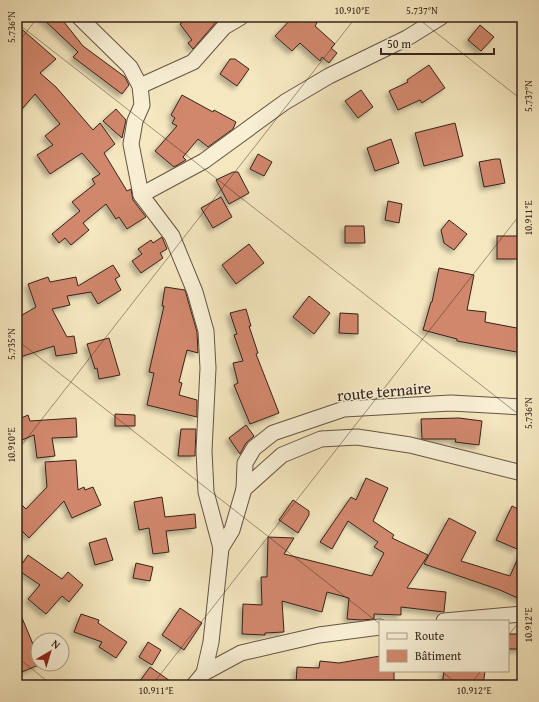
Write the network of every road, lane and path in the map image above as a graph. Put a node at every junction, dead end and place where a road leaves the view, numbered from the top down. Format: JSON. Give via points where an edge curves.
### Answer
{"nodes":[{"id":1,"x":79,"y":17,"type":"edge"},
{"id":2,"x":241,"y":17,"type":"edge"},
{"id":3,"x":441,"y":17,"type":"edge"},
{"id":4,"x":140,"y":86,"type":"junction"},
{"id":5,"x":141,"y":195,"type":"junction"},
{"id":6,"x":522,"y":407,"type":"edge"},
{"id":7,"x":522,"y":473,"type":"edge"},
{"id":8,"x":244,"y":489,"type":"junction"},
{"id":9,"x":221,"y":548,"type":"junction"},
{"id":10,"x":522,"y":614,"type":"edge"},
{"id":11,"x":455,"y":620,"type":"edge"},
{"id":12,"x":379,"y":627,"type":"edge"},
{"id":13,"x":204,"y":673,"type":"junction"},
{"id":14,"x":194,"y":685,"type":"edge"}],
"edges":[{"from":1,"to":4,"type":"street","via":[[130,67]]},
{"from":2,"to":4,"type":"street","via":[[224,27],[192,62]]},
{"from":3,"to":5,"type":"street","via":[[407,38],[329,76],[285,102],[204,161]]},
{"from":4,"to":5,"type":"street","via":[[142,105],[135,121],[132,144]]},
{"from":5,"to":9,"type":"street","via":[[172,236],[195,292],[206,331],[206,492]]},
{"from":6,"to":8,"type":"street","name":"route ternaire","via":[[451,403],[344,409],[273,433],[254,448],[245,463]]},
{"from":7,"to":8,"type":"street","via":[[410,445],[357,437],[321,439],[282,455]]},
{"from":8,"to":9,"type":"street","name":"route ternaire","via":[[232,530]]},
{"from":9,"to":13,"type":"street"},
{"from":10,"to":11,"type":"street"},
{"from":12,"to":13,"type":"street","via":[[319,635],[241,653]]},
{"from":13,"to":14,"type":"street"}]}
